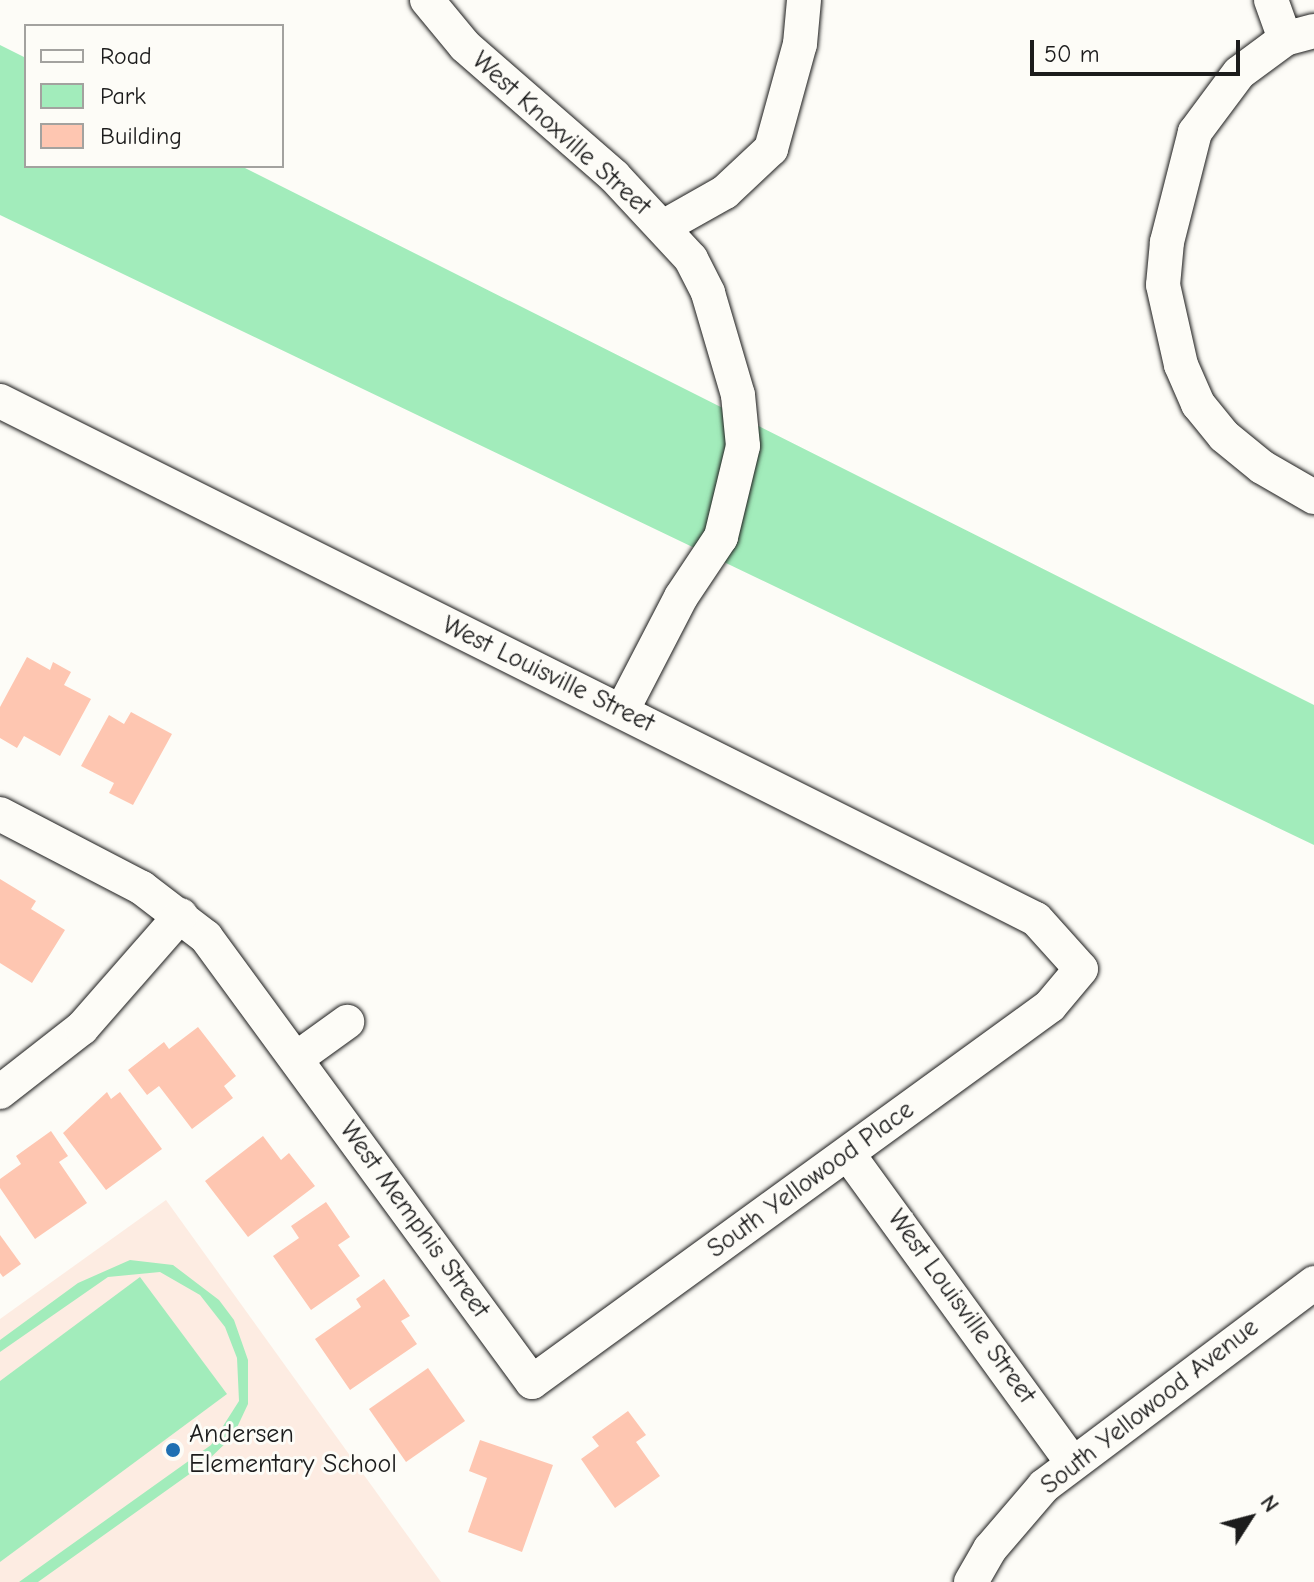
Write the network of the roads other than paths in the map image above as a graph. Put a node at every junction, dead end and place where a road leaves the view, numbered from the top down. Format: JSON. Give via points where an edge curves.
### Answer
{"nodes":[{"id":1,"x":427,"y":0,"type":"edge"},
{"id":2,"x":804,"y":0,"type":"edge"},
{"id":3,"x":1271,"y":0,"type":"edge"},
{"id":4,"x":1299,"y":35,"type":"edge"},
{"id":5,"x":663,"y":227,"type":"junction"},
{"id":6,"x":0,"y":401,"type":"edge"},
{"id":7,"x":1314,"y":497,"type":"edge"},
{"id":8,"x":622,"y":711,"type":"junction"},
{"id":9,"x":0,"y":814,"type":"edge"},
{"id":10,"x":181,"y":915,"type":"junction"},
{"id":11,"x":1081,"y":969,"type":"joint"},
{"id":12,"x":347,"y":1022,"type":"dead end"},
{"id":13,"x":297,"y":1058,"type":"junction"},
{"id":14,"x":0,"y":1092,"type":"edge"},
{"id":15,"x":848,"y":1154,"type":"junction"},
{"id":16,"x":1314,"y":1283,"type":"edge"},
{"id":17,"x":532,"y":1382,"type":"joint"},
{"id":18,"x":1072,"y":1462,"type":"junction"},
{"id":19,"x":971,"y":1582,"type":"edge"}],
"edges":[{"from":1,"to":5,"type":"street","name":"West Knoxville Street","via":[[465,46],[614,176]]},
{"from":2,"to":5,"type":"street","via":[[800,44],[771,149],[725,192]]},
{"from":3,"to":4,"type":"street"},
{"from":4,"to":7,"type":"street","via":[[1239,73],[1195,132],[1170,229],[1163,285],[1181,365],[1198,404],[1224,436],[1262,467]]},
{"from":5,"to":8,"type":"street","name":"West Knoxville Street","via":[[691,259],[708,293],[738,395],[743,446],[721,537],[681,597]]},
{"from":6,"to":8,"type":"street","name":"West Louisville Street"},
{"from":8,"to":11,"type":"street","name":"West Louisville Street","via":[[1036,919]]},
{"from":9,"to":10,"type":"street","name":"West Memphis Street","via":[[108,868]]},
{"from":10,"to":13,"type":"street","name":"West Memphis Street","via":[[226,961]]},
{"from":10,"to":14,"type":"street","via":[[82,1028]]},
{"from":11,"to":15,"type":"street","name":"South Yellowood Place","via":[[1050,1006]]},
{"from":12,"to":13,"type":"street"},
{"from":13,"to":17,"type":"street","name":"West Memphis Street"},
{"from":15,"to":17,"type":"street","name":"South Yellowood Place"},
{"from":15,"to":18,"type":"street","name":"West Louisville Street"},
{"from":16,"to":18,"type":"street","name":"South Yellowood Avenue"},
{"from":18,"to":19,"type":"street","name":"South Yellowood Avenue","via":[[1005,1530]]}]}
